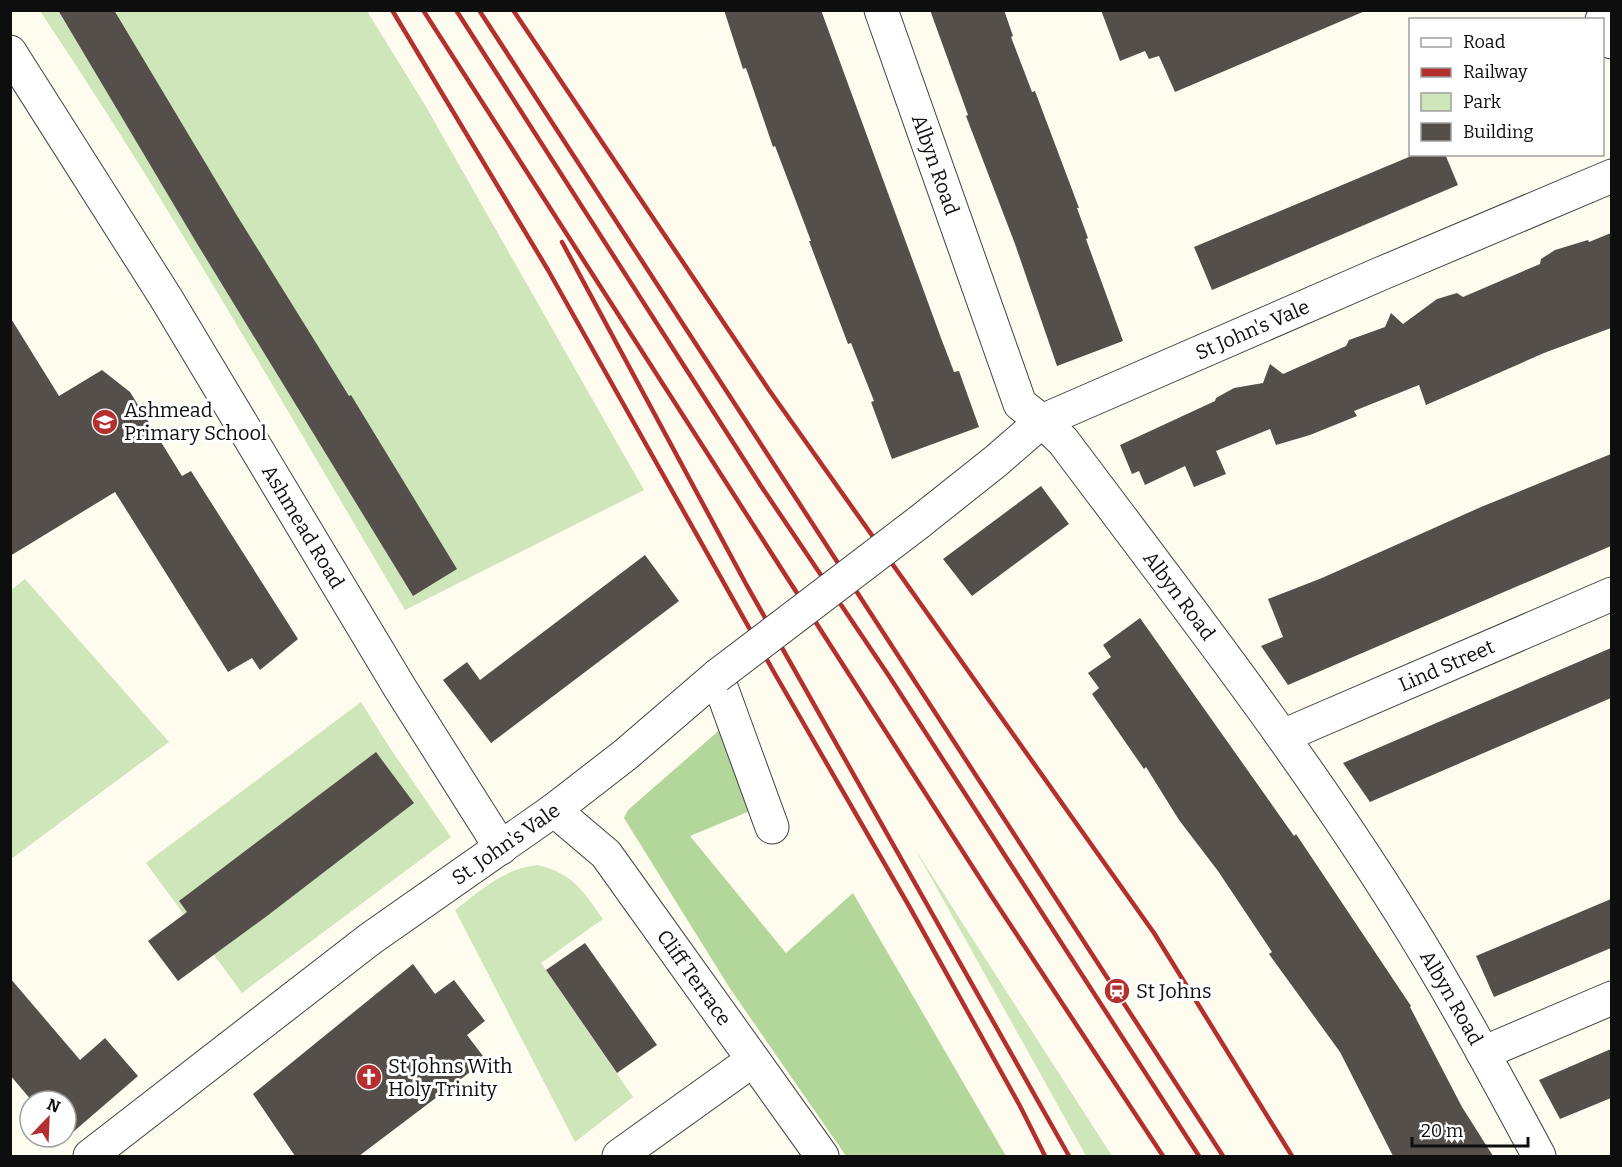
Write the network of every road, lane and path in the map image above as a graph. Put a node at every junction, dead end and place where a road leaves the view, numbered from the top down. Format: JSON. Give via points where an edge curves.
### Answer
{"nodes":[{"id":1,"x":881,"y":10,"type":"edge"},
{"id":2,"x":1604,"y":25,"type":"edge"},
{"id":3,"x":1611,"y":42,"type":"edge"},
{"id":4,"x":10,"y":52,"type":"edge"},
{"id":5,"x":1611,"y":176,"type":"edge"},
{"id":6,"x":1042,"y":421,"type":"junction"},
{"id":7,"x":918,"y":523,"type":"joint"},
{"id":8,"x":1611,"y":594,"type":"edge"},
{"id":9,"x":717,"y":676,"type":"junction"},
{"id":10,"x":1283,"y":736,"type":"junction"},
{"id":11,"x":554,"y":810,"type":"junction"},
{"id":12,"x":772,"y":827,"type":"dead end"},
{"id":13,"x":501,"y":848,"type":"junction"},
{"id":14,"x":1611,"y":998,"type":"edge"},
{"id":15,"x":1483,"y":1053,"type":"junction"},
{"id":16,"x":753,"y":1060,"type":"junction"},
{"id":17,"x":90,"y":1156,"type":"edge"},
{"id":18,"x":619,"y":1156,"type":"edge"},
{"id":19,"x":822,"y":1156,"type":"edge"},
{"id":20,"x":1539,"y":1156,"type":"edge"}],
"edges":[{"from":1,"to":6,"type":"street","name":"Albyn Road","via":[[1020,404]]},
{"from":2,"to":3,"type":"street"},
{"from":4,"to":13,"type":"street","name":"Ashmead Road","via":[[166,298],[400,688]]},
{"from":5,"to":6,"type":"street","name":"St John's Vale"},
{"from":6,"to":7,"type":"street","name":"St John's Vale"},
{"from":6,"to":10,"type":"street","name":"Albyn Road","via":[[1063,441]]},
{"from":7,"to":9,"type":"street","name":"St. John's Vale","bridge":true},
{"from":8,"to":10,"type":"street","name":"Lind Street"},
{"from":9,"to":11,"type":"street","name":"St. John's Vale"},
{"from":9,"to":12,"type":"street"},
{"from":10,"to":15,"type":"street","name":"Albyn Road","via":[[1403,916]]},
{"from":11,"to":13,"type":"street","name":"St. John's Vale"},
{"from":11,"to":16,"type":"street","name":"Cliff Terrace","via":[[606,854]]},
{"from":13,"to":17,"type":"street","name":"St. John's Vale","via":[[370,939]]},
{"from":14,"to":15,"type":"street"},
{"from":15,"to":20,"type":"street","name":"Albyn Road"},
{"from":16,"to":18,"type":"street"},
{"from":16,"to":19,"type":"street","name":"Cliff Terrace"}]}
